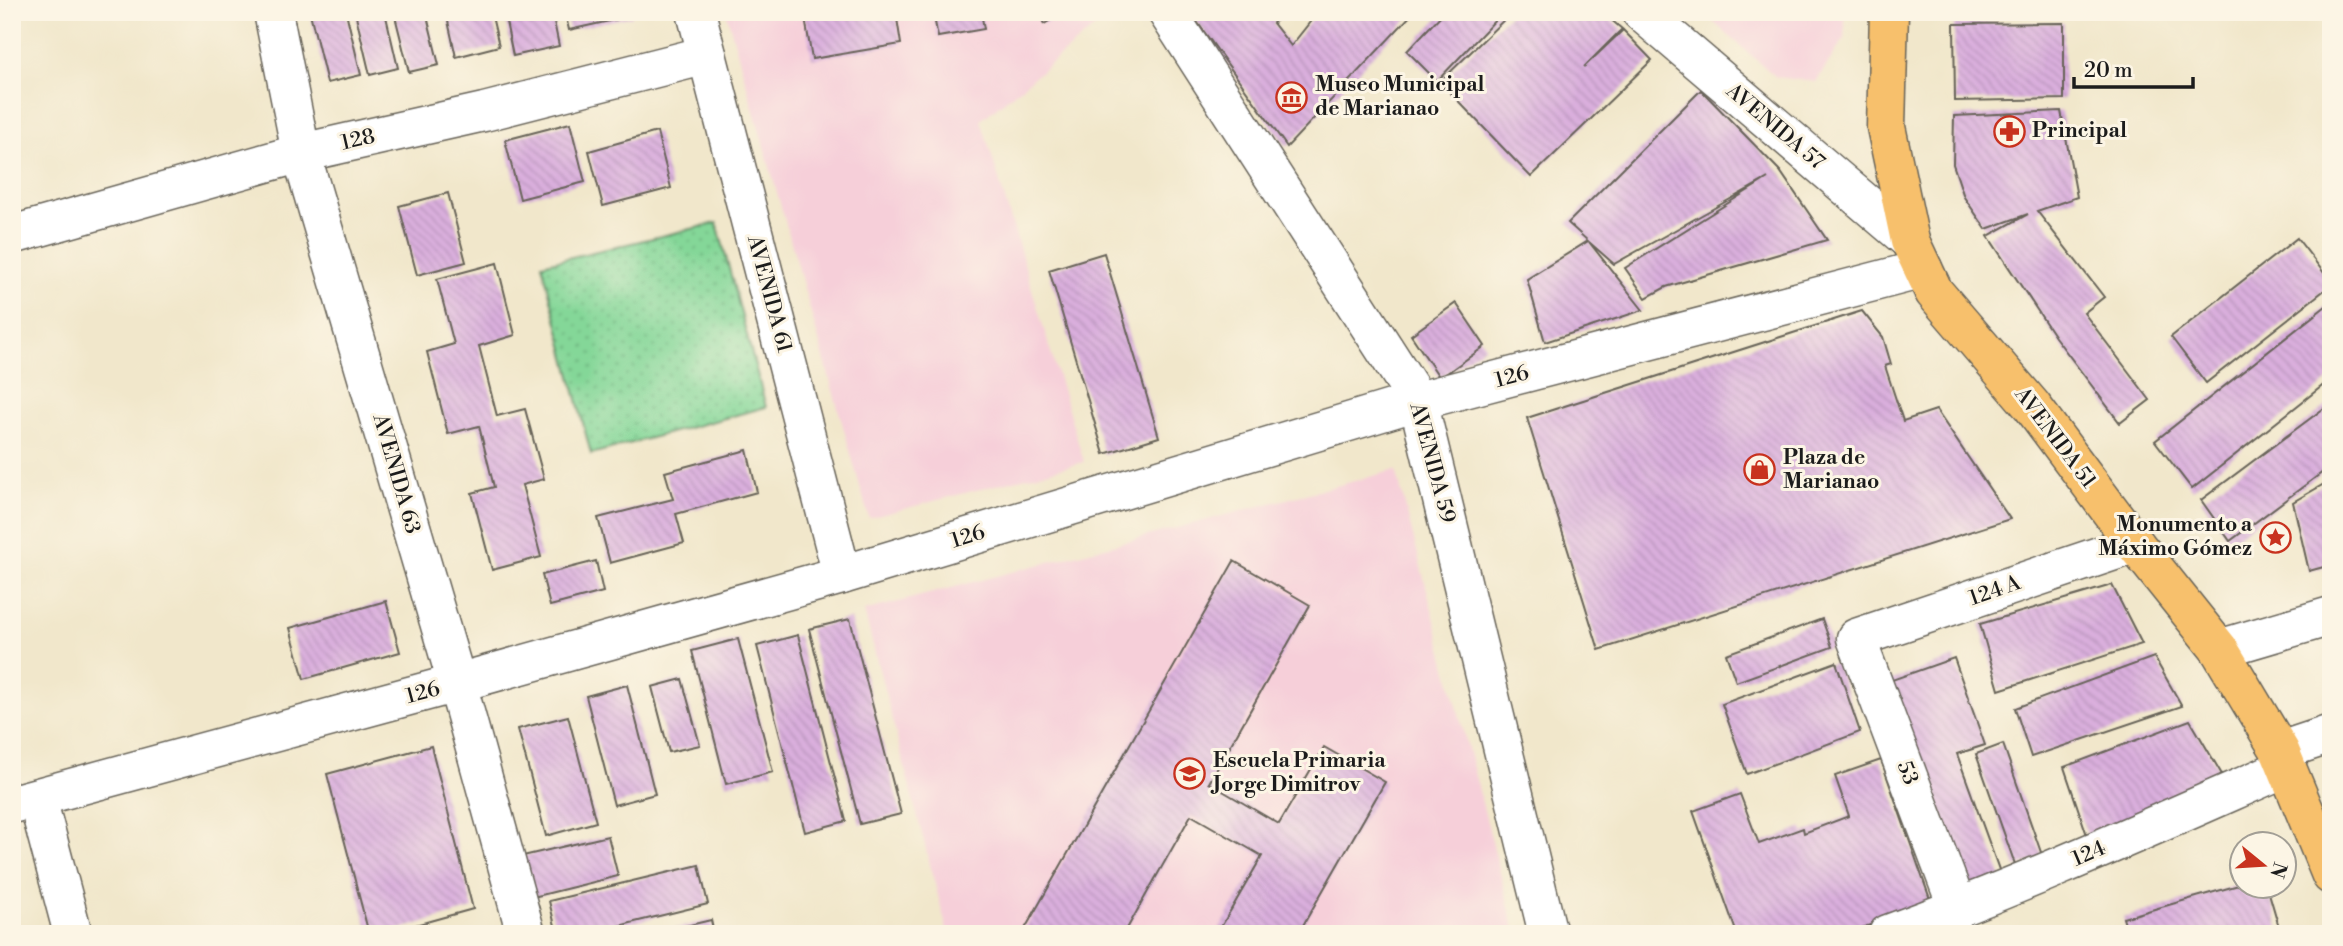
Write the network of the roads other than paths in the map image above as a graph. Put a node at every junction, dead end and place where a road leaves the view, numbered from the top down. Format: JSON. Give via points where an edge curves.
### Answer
{"nodes":[{"id":1,"x":273,"y":12,"type":"edge"},
{"id":2,"x":696,"y":12,"type":"edge"},
{"id":3,"x":1167,"y":12,"type":"edge"},
{"id":4,"x":1641,"y":12,"type":"edge"},
{"id":5,"x":1889,"y":12,"type":"edge"},
{"id":6,"x":707,"y":55,"type":"junction"},
{"id":7,"x":301,"y":153,"type":"junction"},
{"id":8,"x":12,"y":235,"type":"edge"},
{"id":9,"x":1917,"y":255,"type":"junction"},
{"id":10,"x":1418,"y":401,"type":"junction"},
{"id":11,"x":2135,"y":544,"type":"junction"},
{"id":12,"x":842,"y":575,"type":"junction"},
{"id":13,"x":2331,"y":616,"type":"edge"},
{"id":14,"x":1856,"y":638,"type":"joint"},
{"id":15,"x":2219,"y":649,"type":"junction"},
{"id":16,"x":457,"y":683,"type":"junction"},
{"id":17,"x":2331,"y":734,"type":"edge"},
{"id":18,"x":2283,"y":759,"type":"junction"},
{"id":19,"x":25,"y":801,"type":"edge"},
{"id":20,"x":2331,"y":875,"type":"edge"},
{"id":21,"x":1958,"y":909,"type":"junction"},
{"id":22,"x":73,"y":934,"type":"edge"},
{"id":23,"x":526,"y":934,"type":"edge"},
{"id":24,"x":1548,"y":934,"type":"edge"},
{"id":25,"x":1888,"y":934,"type":"edge"}],
"edges":[{"from":1,"to":7,"type":"street","name":"AVENIDA 63"},
{"from":2,"to":6,"type":"street","name":"AVENIDA 61"},
{"from":3,"to":10,"type":"street","name":"AVENIDA 59"},
{"from":4,"to":9,"type":"street","name":"AVENIDA 57"},
{"from":5,"to":9,"type":"main road","name":"AVENIDA 51","via":[[1886,127]]},
{"from":6,"to":7,"type":"street","name":"128"},
{"from":6,"to":12,"type":"street","name":"AVENIDA 61"},
{"from":7,"to":8,"type":"street","name":"128"},
{"from":7,"to":16,"type":"street","name":"AVENIDA 63"},
{"from":9,"to":10,"type":"street","name":"126"},
{"from":9,"to":11,"type":"main road","name":"AVENIDA 51","via":[[1934,292],[2032,406]]},
{"from":10,"to":12,"type":"street","name":"126"},
{"from":10,"to":24,"type":"street","name":"AVENIDA 59"},
{"from":11,"to":14,"type":"street","name":"124 A"},
{"from":11,"to":15,"type":"main road","name":"AVENIDA 51"},
{"from":12,"to":16,"type":"street","name":"126"},
{"from":13,"to":15,"type":"street"},
{"from":14,"to":21,"type":"street","name":"53"},
{"from":15,"to":18,"type":"main road","name":"AVENIDA 51"},
{"from":16,"to":19,"type":"street","name":"126"},
{"from":16,"to":23,"type":"street","name":"AVENIDA 63"},
{"from":17,"to":18,"type":"street","name":"124"},
{"from":18,"to":20,"type":"main road","name":"AVENIDA 51"},
{"from":18,"to":21,"type":"street","name":"124","via":[[2134,835]]},
{"from":19,"to":22,"type":"street"},
{"from":21,"to":25,"type":"street","name":"124"}]}
